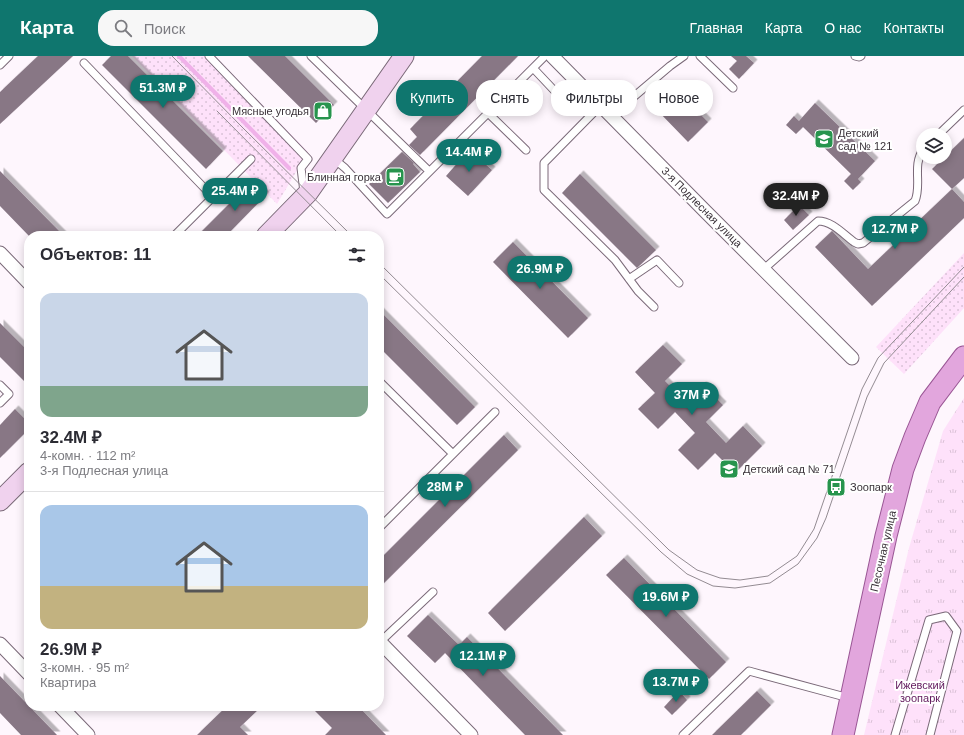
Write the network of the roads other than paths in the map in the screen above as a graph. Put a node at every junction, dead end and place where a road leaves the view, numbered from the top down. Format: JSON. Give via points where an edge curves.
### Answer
{"nodes":[{"id":1,"x":9,"y":56,"type":"edge"},
{"id":2,"x":209,"y":56,"type":"edge"},
{"id":3,"x":311,"y":56,"type":"edge"},
{"id":4,"x":404,"y":56,"type":"edge"},
{"id":5,"x":545,"y":56,"type":"edge"},
{"id":6,"x":552,"y":56,"type":"edge"},
{"id":7,"x":684,"y":56,"type":"edge"},
{"id":8,"x":700,"y":56,"type":"edge"},
{"id":9,"x":855,"y":56,"type":"edge"},
{"id":10,"x":861,"y":56,"type":"edge"},
{"id":11,"x":84,"y":63,"type":"dead end"},
{"id":12,"x":0,"y":65,"type":"edge"},
{"id":13,"x":533,"y":68,"type":"junction"},
{"id":14,"x":521,"y":80,"type":"edge"},
{"id":15,"x":576,"y":80,"type":"edge"},
{"id":16,"x":551,"y":87,"type":"edge"},
{"id":17,"x":733,"y":88,"type":"dead end"},
{"id":18,"x":637,"y":94,"type":"edge"},
{"id":19,"x":366,"y":110,"type":"junction"},
{"id":20,"x":964,"y":110,"type":"edge"},
{"id":21,"x":485,"y":116,"type":"edge"},
{"id":22,"x":491,"y":116,"type":"edge"},
{"id":23,"x":590,"y":116,"type":"edge"},
{"id":24,"x":611,"y":116,"type":"edge"},
{"id":25,"x":945,"y":128,"type":"edge"},
{"id":26,"x":526,"y":150,"type":"dead end"},
{"id":27,"x":333,"y":158,"type":"junction"},
{"id":28,"x":251,"y":159,"type":"dead end"},
{"id":29,"x":918,"y":164,"type":"edge"},
{"id":30,"x":429,"y":171,"type":"junction"},
{"id":31,"x":213,"y":197,"type":"junction"},
{"id":32,"x":304,"y":199,"type":"junction"},
{"id":33,"x":179,"y":231,"type":"edge"},
{"id":34,"x":271,"y":231,"type":"edge"},
{"id":35,"x":0,"y":253,"type":"edge"},
{"id":36,"x":764,"y":269,"type":"junction"},
{"id":37,"x":24,"y":278,"type":"edge"},
{"id":38,"x":629,"y":279,"type":"junction"},
{"id":39,"x":680,"y":284,"type":"dead end"},
{"id":40,"x":654,"y":308,"type":"dead end"},
{"id":41,"x":964,"y":357,"type":"edge"},
{"id":42,"x":852,"y":358,"type":"dead end"},
{"id":43,"x":0,"y":385,"type":"edge"},
{"id":44,"x":384,"y":385,"type":"edge"},
{"id":45,"x":0,"y":403,"type":"edge"},
{"id":46,"x":495,"y":412,"type":"dead end"},
{"id":47,"x":453,"y":454,"type":"junction"},
{"id":48,"x":24,"y":477,"type":"edge"},
{"id":49,"x":0,"y":501,"type":"edge"},
{"id":50,"x":384,"y":522,"type":"edge"},
{"id":51,"x":433,"y":592,"type":"dead end"},
{"id":52,"x":384,"y":638,"type":"edge"},
{"id":53,"x":0,"y":644,"type":"edge"},
{"id":54,"x":384,"y":646,"type":"edge"},
{"id":55,"x":24,"y":669,"type":"edge"},
{"id":56,"x":851,"y":699,"type":"junction"},
{"id":57,"x":65,"y":711,"type":"edge"},
{"id":58,"x":88,"y":735,"type":"edge"},
{"id":59,"x":471,"y":735,"type":"edge"},
{"id":60,"x":683,"y":735,"type":"edge"},
{"id":61,"x":843,"y":735,"type":"edge"},
{"id":62,"x":895,"y":735,"type":"edge"},
{"id":63,"x":930,"y":735,"type":"edge"}],
"edges":[{"from":1,"to":12,"type":"lane"},
{"from":2,"to":32,"type":"lane","via":[[308,159],[301,168]]},
{"from":3,"to":19,"type":"lane"},
{"from":4,"to":19,"type":"main road"},
{"from":5,"to":13,"type":"lane"},
{"from":6,"to":15,"type":"street","name":"3-я Подлесная улица"},
{"from":7,"to":18,"type":"lane"},
{"from":8,"to":17,"type":"lane"},
{"from":9,"to":10,"type":"lane"},
{"from":11,"to":31,"type":"lane"},
{"from":13,"to":14,"type":"lane"},
{"from":13,"to":16,"type":"lane"},
{"from":19,"to":27,"type":"main road"},
{"from":19,"to":30,"type":"lane"},
{"from":20,"to":25,"type":"lane"},
{"from":21,"to":30,"type":"lane"},
{"from":22,"to":26,"type":"lane"},
{"from":23,"to":38,"type":"lane","via":[[544,163],[544,190],[615,260]]},
{"from":24,"to":36,"type":"street","name":"3-я Подлесная улица"},
{"from":27,"to":30,"type":"lane","via":[[387,214]]},
{"from":27,"to":32,"type":"main road"},
{"from":28,"to":31,"type":"lane"},
{"from":29,"to":36,"type":"lane","via":[[917,197],[863,243],[858,244],[824,221],[818,221]]},
{"from":31,"to":33,"type":"lane"},
{"from":32,"to":34,"type":"main road"},
{"from":35,"to":37,"type":"street"},
{"from":36,"to":42,"type":"street","name":"3-я Подлесная улица"},
{"from":38,"to":39,"type":"lane","via":[[657,260]]},
{"from":38,"to":40,"type":"lane"},
{"from":41,"to":56,"type":"main road","name":"Песочная улица","via":[[930,402],[903,469]]},
{"from":43,"to":45,"type":"lane","via":[[9,394]]},
{"from":44,"to":47,"type":"lane"},
{"from":46,"to":47,"type":"lane"},
{"from":47,"to":50,"type":"lane"},
{"from":48,"to":49,"type":"main road"},
{"from":51,"to":52,"type":"lane"},
{"from":53,"to":55,"type":"street"},
{"from":54,"to":59,"type":"street"},
{"from":56,"to":60,"type":"lane","via":[[749,671]]},
{"from":56,"to":61,"type":"main road","name":"Песочная улица"},
{"from":57,"to":58,"type":"street"},
{"from":62,"to":63,"type":"lane","via":[[929,620],[946,616],[957,631]]}]}
